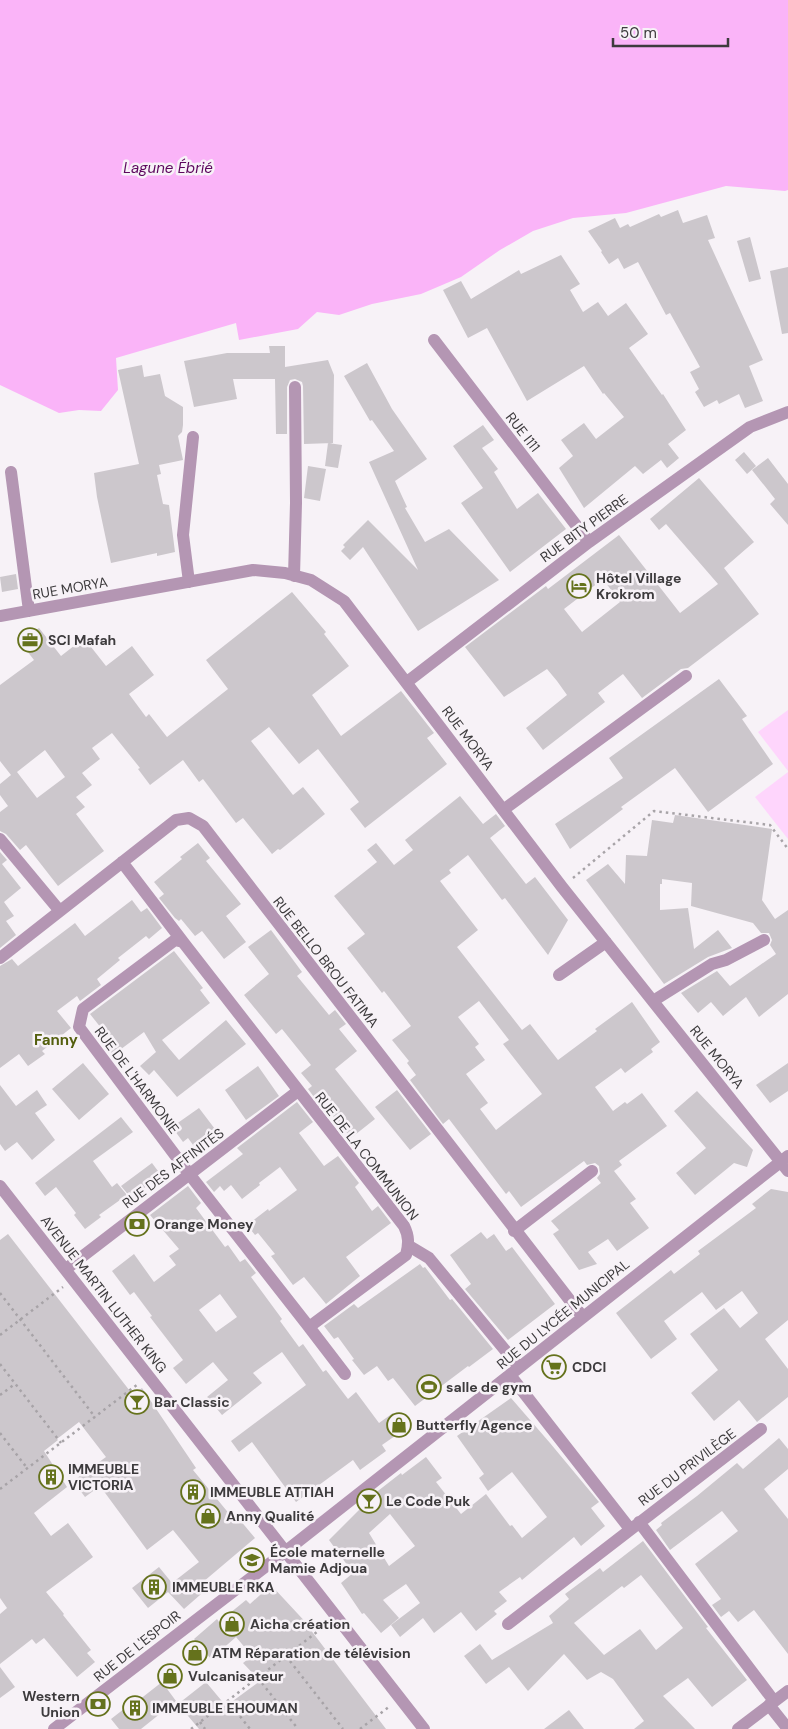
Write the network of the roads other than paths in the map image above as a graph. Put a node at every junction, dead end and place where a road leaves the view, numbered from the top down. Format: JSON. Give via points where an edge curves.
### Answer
{"nodes":[{"id":1,"x":434,"y":340,"type":"dead end"},
{"id":2,"x":295,"y":387,"type":"dead end"},
{"id":3,"x":788,"y":412,"type":"edge"},
{"id":4,"x":193,"y":437,"type":"dead end"},
{"id":5,"x":11,"y":472,"type":"dead end"},
{"id":6,"x":589,"y":542,"type":"junction"},
{"id":7,"x":294,"y":576,"type":"junction"},
{"id":8,"x":189,"y":582,"type":"junction"},
{"id":9,"x":29,"y":611,"type":"junction"},
{"id":10,"x":0,"y":616,"type":"edge"},
{"id":11,"x":686,"y":676,"type":"dead end"},
{"id":12,"x":407,"y":682,"type":"junction"},
{"id":13,"x":504,"y":810,"type":"junction"},
{"id":14,"x":0,"y":839,"type":"edge"},
{"id":15,"x":122,"y":862,"type":"junction"},
{"id":16,"x":60,"y":910,"type":"junction"},
{"id":17,"x":764,"y":940,"type":"dead end"},
{"id":18,"x":183,"y":942,"type":"junction"},
{"id":19,"x":606,"y":942,"type":"junction"},
{"id":20,"x":0,"y":958,"type":"edge"},
{"id":21,"x":559,"y":975,"type":"dead end"},
{"id":22,"x":653,"y":1001,"type":"junction"},
{"id":23,"x":298,"y":1091,"type":"junction"},
{"id":24,"x":785,"y":1163,"type":"edge"},
{"id":25,"x":592,"y":1171,"type":"dead end"},
{"id":26,"x":190,"y":1174,"type":"junction"},
{"id":27,"x":2,"y":1194,"type":"edge"},
{"id":28,"x":514,"y":1231,"type":"junction"},
{"id":29,"x":409,"y":1246,"type":"junction"},
{"id":30,"x":70,"y":1274,"type":"junction"},
{"id":31,"x":582,"y":1316,"type":"junction"},
{"id":32,"x":309,"y":1328,"type":"junction"},
{"id":33,"x":515,"y":1371,"type":"junction"},
{"id":34,"x":345,"y":1374,"type":"dead end"},
{"id":35,"x":762,"y":1429,"type":"dead end"},
{"id":36,"x":635,"y":1525,"type":"junction"},
{"id":37,"x":286,"y":1551,"type":"junction"},
{"id":38,"x":508,"y":1624,"type":"dead end"},
{"id":39,"x":788,"y":1691,"type":"edge"},
{"id":40,"x":772,"y":1703,"type":"junction"},
{"id":41,"x":54,"y":1729,"type":"edge"},
{"id":42,"x":424,"y":1729,"type":"edge"},
{"id":43,"x":738,"y":1729,"type":"edge"},
{"id":44,"x":788,"y":1729,"type":"edge"}],
"edges":[{"from":1,"to":6,"type":"street","name":"RUE I111"},
{"from":2,"to":7,"type":"street"},
{"from":3,"to":6,"type":"street","name":"RUE BITY PIERRE","via":[[750,427]]},
{"from":4,"to":8,"type":"street","via":[[183,535]]},
{"from":5,"to":9,"type":"street"},
{"from":6,"to":12,"type":"street","name":"RUE BITY PIERRE"},
{"from":7,"to":8,"type":"street","name":"RUE MORYA","via":[[253,570]]},
{"from":7,"to":12,"type":"street","name":"RUE MORYA","via":[[311,580],[344,601]]},
{"from":8,"to":9,"type":"street","name":"RUE MORYA"},
{"from":9,"to":10,"type":"street","name":"RUE MORYA"},
{"from":11,"to":13,"type":"street"},
{"from":12,"to":13,"type":"street","name":"RUE MORYA"},
{"from":13,"to":19,"type":"street","name":"RUE MORYA"},
{"from":14,"to":16,"type":"street"},
{"from":15,"to":16,"type":"street","name":"RUE BELLO BROU FATIMA"},
{"from":15,"to":18,"type":"street"},
{"from":15,"to":28,"type":"street","name":"RUE BELLO BROU FATIMA","via":[[176,820],[189,818],[202,826]]},
{"from":16,"to":20,"type":"street","name":"RUE BELLO BROU FATIMA"},
{"from":17,"to":22,"type":"street","via":[[712,964]]},
{"from":18,"to":23,"type":"street"},
{"from":18,"to":26,"type":"street","name":"RUE DE L'HARMONIE","via":[[176,940],[83,1009],[79,1027]]},
{"from":19,"to":21,"type":"street"},
{"from":19,"to":22,"type":"street","name":"RUE MORYA"},
{"from":22,"to":24,"type":"street","name":"RUE MORYA"},
{"from":23,"to":26,"type":"street","name":"RUE DES AFFINITÉS"},
{"from":23,"to":29,"type":"street","name":"RUE DE LA COMMUNION","via":[[404,1226]]},
{"from":24,"to":31,"type":"street","name":"RUE DU LYCÉE MUNICIPAL"},
{"from":25,"to":28,"type":"street"},
{"from":26,"to":30,"type":"street","name":"RUE DES AFFINITÉS"},
{"from":26,"to":32,"type":"street"},
{"from":27,"to":30,"type":"street","name":"AVENUE MARTIN LUTHER KING"},
{"from":28,"to":31,"type":"street","name":"RUE BELLO BROU FATIMA"},
{"from":29,"to":32,"type":"street","via":[[406,1255]]},
{"from":29,"to":33,"type":"street","via":[[429,1258]]},
{"from":30,"to":37,"type":"street","name":"AVENUE MARTIN LUTHER KING"},
{"from":31,"to":33,"type":"street","name":"RUE DU LYCÉE MUNICIPAL"},
{"from":32,"to":34,"type":"street"},
{"from":33,"to":36,"type":"street"},
{"from":33,"to":37,"type":"street","name":"RUE DU LYCÉE MUNICIPAL"},
{"from":35,"to":36,"type":"street","name":"RUE DU PRIVILÈGE"},
{"from":36,"to":38,"type":"street","name":"RUE DU PRIVILÈGE"},
{"from":36,"to":40,"type":"street"},
{"from":37,"to":41,"type":"street","name":"RUE DE L'ESPOIR"},
{"from":37,"to":42,"type":"street","name":"AVENUE MARTIN LUTHER KING"},
{"from":39,"to":40,"type":"street"},
{"from":40,"to":43,"type":"street"},
{"from":40,"to":44,"type":"street"}]}
